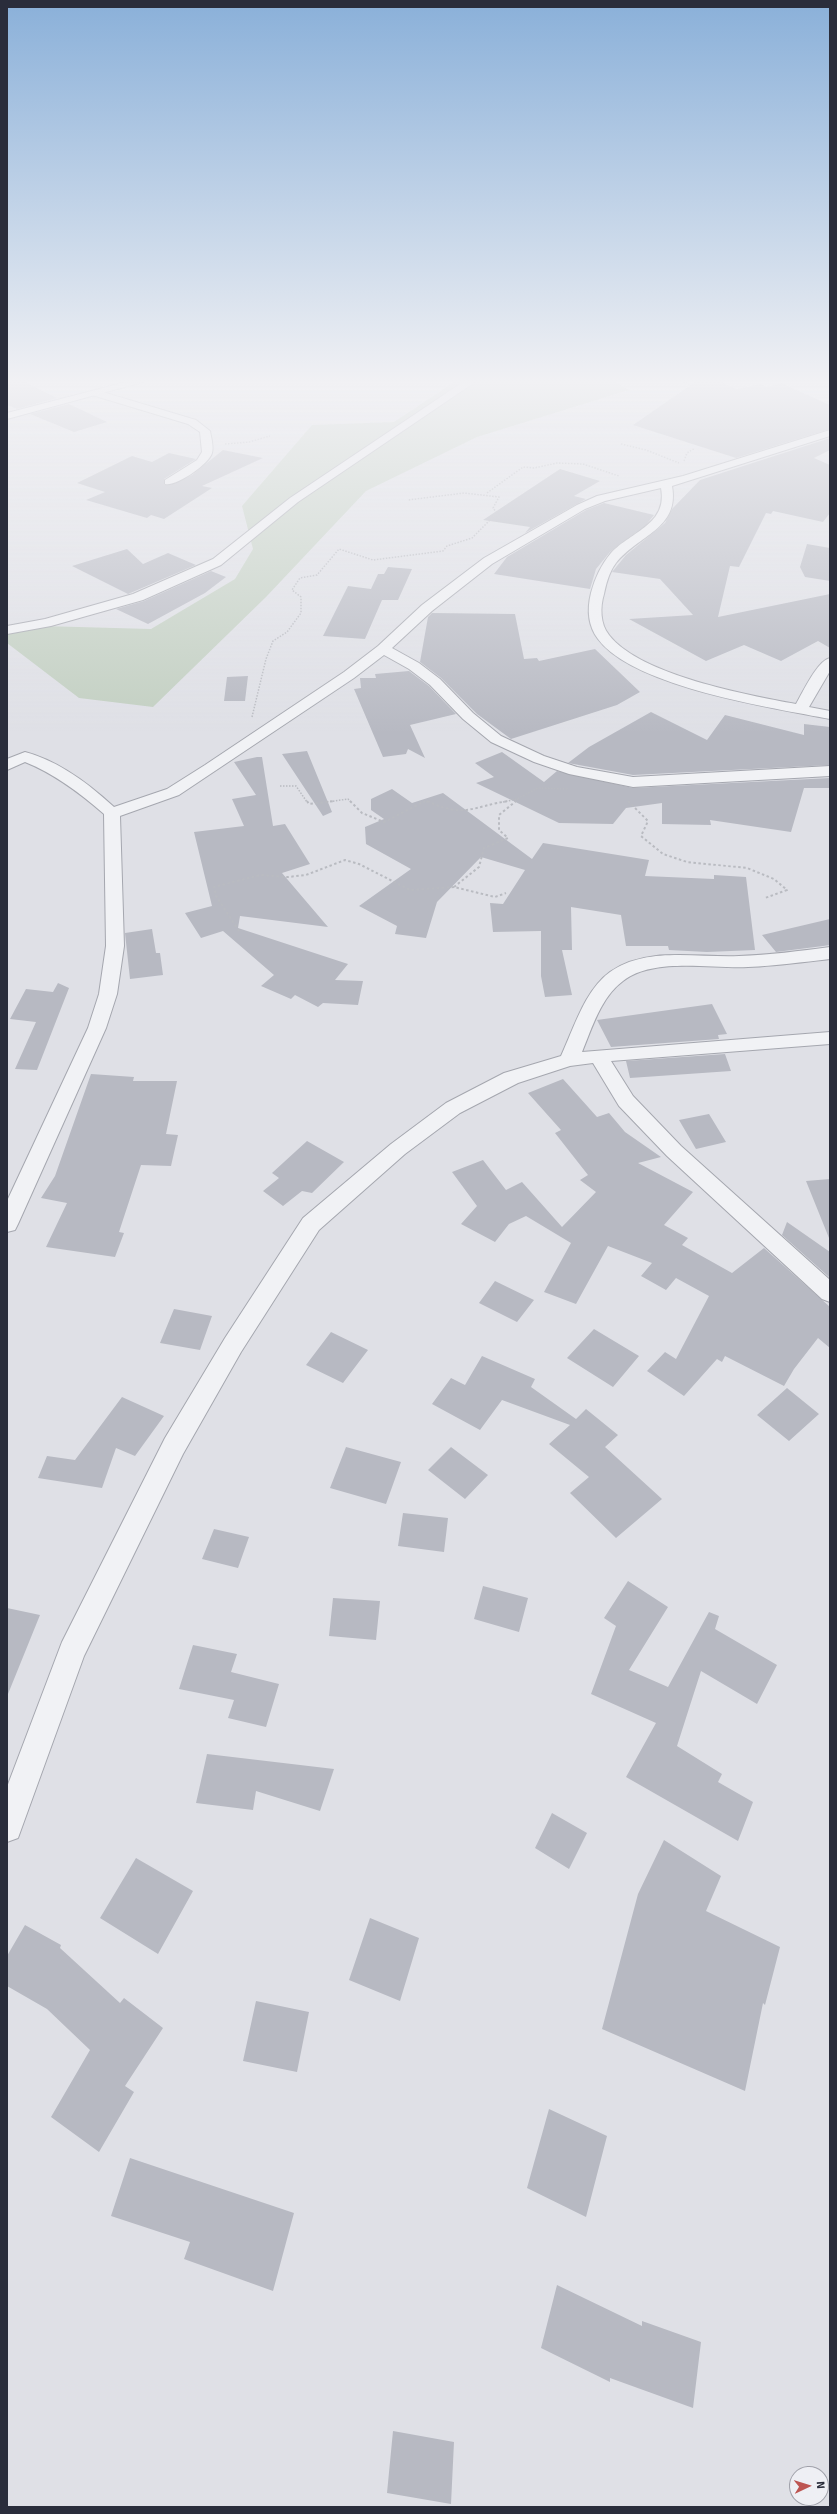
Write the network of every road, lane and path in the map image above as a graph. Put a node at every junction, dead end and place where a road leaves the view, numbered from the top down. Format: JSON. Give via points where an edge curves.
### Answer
{"nodes":[{"id":1,"x":295,"y":499,"type":"edge"},
{"id":2,"x":413,"y":499,"type":"edge"},
{"id":3,"x":498,"y":499,"type":"edge"},
{"id":4,"x":599,"y":499,"type":"edge"},
{"id":5,"x":668,"y":499,"type":"edge"},
{"id":6,"x":408,"y":500,"type":"dead end"},
{"id":7,"x":7,"y":630,"type":"edge"},
{"id":8,"x":383,"y":649,"type":"junction"},
{"id":9,"x":830,"y":662,"type":"edge"},
{"id":10,"x":801,"y":709,"type":"junction"},
{"id":11,"x":830,"y":715,"type":"edge"},
{"id":12,"x":247,"y":743,"type":"junction"},
{"id":13,"x":7,"y":746,"type":"edge"},
{"id":14,"x":25,"y":757,"type":"junction"},
{"id":15,"x":7,"y":765,"type":"edge"},
{"id":16,"x":830,"y":771,"type":"edge"},
{"id":17,"x":633,"y":782,"type":"junction"},
{"id":18,"x":280,"y":786,"type":"dead end"},
{"id":19,"x":571,"y":789,"type":"dead end"},
{"id":20,"x":518,"y":799,"type":"junction"},
{"id":21,"x":112,"y":813,"type":"junction"},
{"id":22,"x":454,"y":887,"type":"junction"},
{"id":23,"x":506,"y":893,"type":"dead end"},
{"id":24,"x":765,"y":898,"type":"dead end"},
{"id":25,"x":239,"y":931,"type":"dead end"},
{"id":26,"x":830,"y":952,"type":"edge"},
{"id":27,"x":830,"y":1038,"type":"edge"},
{"id":28,"x":598,"y":1056,"type":"junction"},
{"id":29,"x":569,"y":1060,"type":"junction"},
{"id":30,"x":7,"y":1224,"type":"edge"},
{"id":31,"x":830,"y":1293,"type":"edge"},
{"id":32,"x":7,"y":1827,"type":"edge"}],
"edges":[{"from":1,"to":7,"type":"street","via":[[217,562],[138,597],[46,623]]},
{"from":2,"to":6,"type":"path"},
{"from":3,"to":12,"type":"path","via":[[493,508],[497,513],[472,538],[447,546],[443,551],[373,560],[339,549],[317,574],[300,578],[292,590],[301,597],[301,614],[287,632],[273,641],[266,659]]},
{"from":4,"to":8,"type":"street","via":[[488,561],[427,608]]},
{"from":5,"to":10,"type":"street","via":[[661,519],[626,545],[603,574],[595,601],[596,620],[604,638],[620,652],[668,676]]},
{"from":8,"to":12,"type":"street","via":[[349,675]]},
{"from":8,"to":17,"type":"street","via":[[414,666],[435,682],[468,716],[496,739],[539,759],[574,771]]},
{"from":9,"to":10,"type":"street"},
{"from":10,"to":11,"type":"street"},
{"from":12,"to":21,"type":"street","via":[[173,792]]},
{"from":13,"to":14,"type":"street"},
{"from":14,"to":15,"type":"street"},
{"from":14,"to":21,"type":"street","via":[[50,768],[81,787]]},
{"from":16,"to":17,"type":"street"},
{"from":17,"to":24,"type":"path","via":[[626,782],[629,804],[648,821],[641,836],[663,854],[687,862],[747,868],[774,880],[787,890]]},
{"from":18,"to":20,"type":"path","via":[[294,784],[300,788],[309,804],[348,799],[362,813],[384,822],[426,800],[449,812],[465,813],[502,801]]},
{"from":19,"to":20,"type":"path","via":[[557,791],[542,788],[526,792]]},
{"from":20,"to":22,"type":"path","via":[[499,815],[499,830],[508,838],[484,848],[481,867]]},
{"from":21,"to":30,"type":"street","via":[[115,946],[108,994],[97,1028]]},
{"from":22,"to":23,"type":"path","via":[[495,897]]},
{"from":22,"to":25,"type":"path","via":[[410,890],[345,860],[306,875],[260,875],[214,887],[216,896]]},
{"from":26,"to":29,"type":"street","via":[[734,962],[654,962],[636,966],[616,977],[594,1005]]},
{"from":27,"to":28,"type":"street"},
{"from":28,"to":29,"type":"street"},
{"from":28,"to":31,"type":"street","via":[[626,1101],[674,1151]]},
{"from":29,"to":32,"type":"street","via":[[511,1078],[453,1108],[398,1149],[311,1224],[233,1345],[174,1446],[72,1650]]}]}
